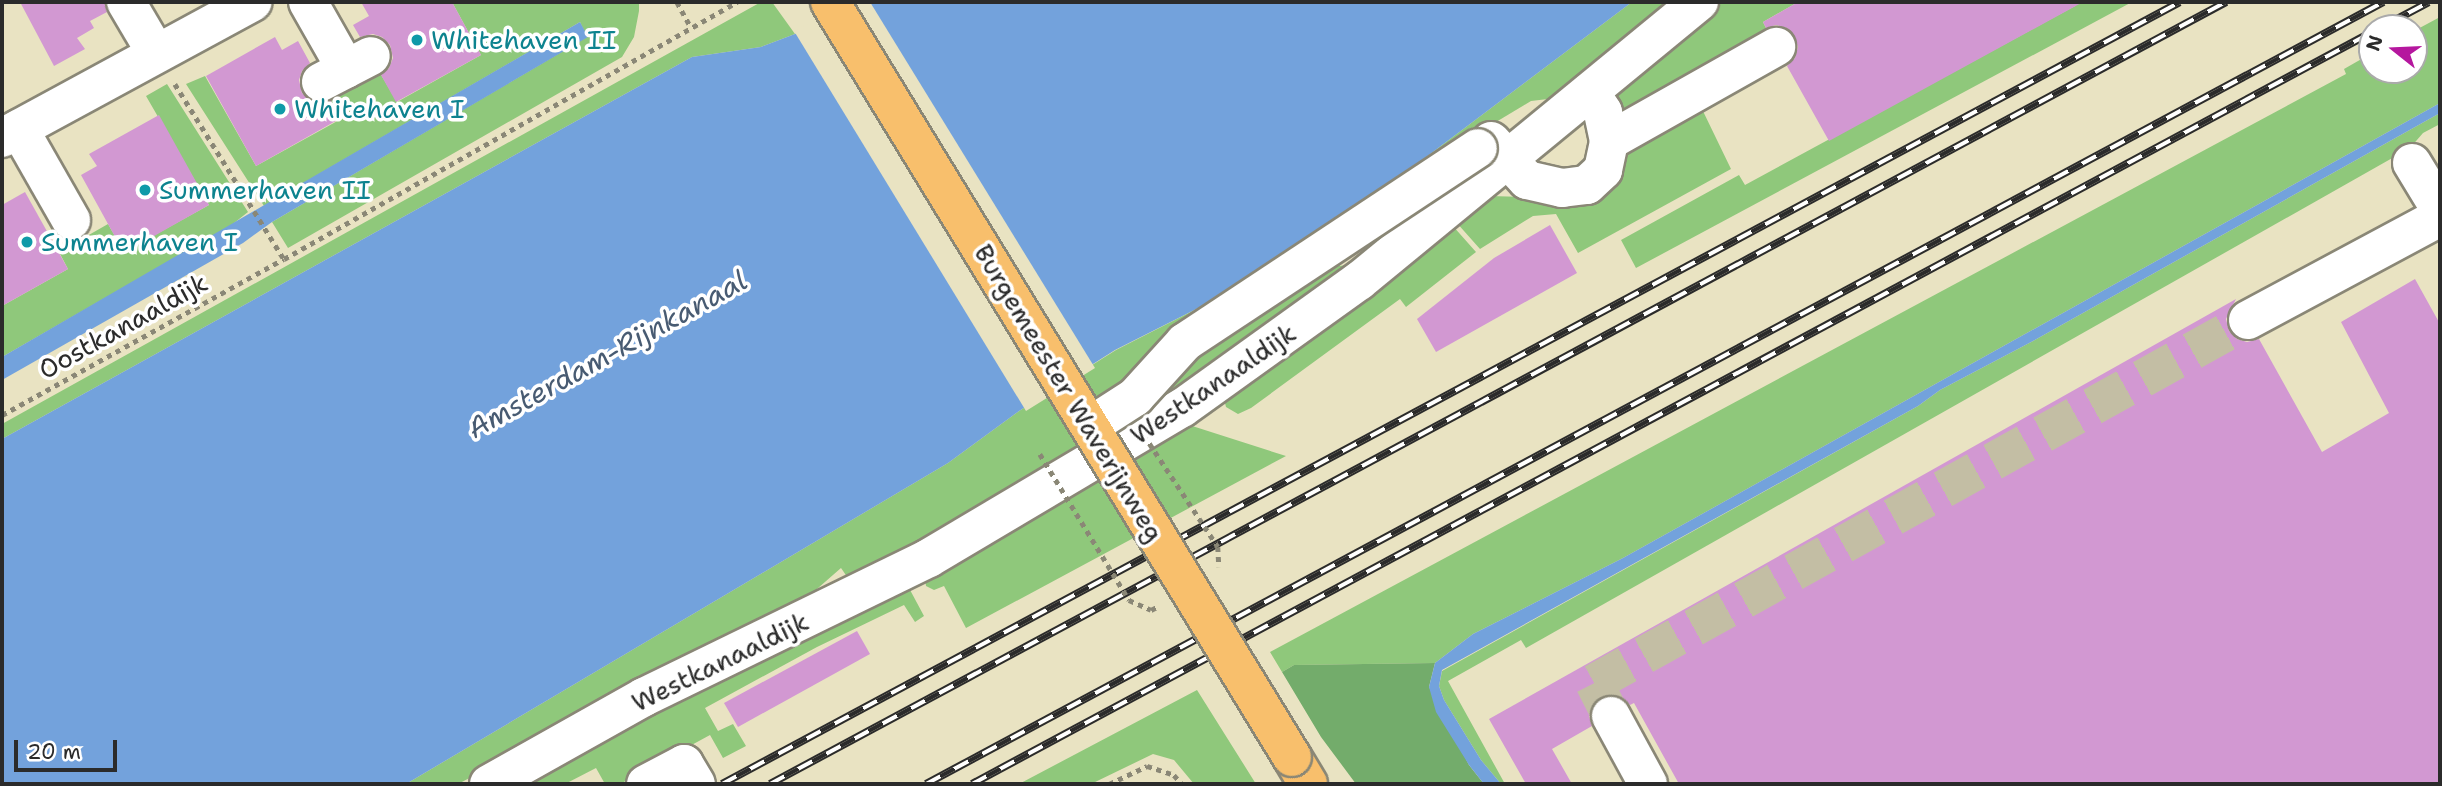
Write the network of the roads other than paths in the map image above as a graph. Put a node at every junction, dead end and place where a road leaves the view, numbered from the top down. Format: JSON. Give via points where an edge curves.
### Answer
{"nodes":[{"id":1,"x":126,"y":2,"type":"edge"},
{"id":2,"x":252,"y":2,"type":"edge"},
{"id":3,"x":308,"y":2,"type":"edge"},
{"id":4,"x":830,"y":2,"type":"edge"},
{"id":5,"x":1699,"y":2,"type":"edge"},
{"id":6,"x":1776,"y":47,"type":"dead end"},
{"id":7,"x":156,"y":53,"type":"junction"},
{"id":8,"x":346,"y":69,"type":"dead end"},
{"id":9,"x":1590,"y":92,"type":"junction"},
{"id":10,"x":10,"y":134,"type":"edge"},
{"id":11,"x":1609,"y":141,"type":"junction"},
{"id":12,"x":1492,"y":154,"type":"junction"},
{"id":13,"x":2412,"y":163,"type":"dead end"},
{"id":14,"x":2440,"y":209,"type":"edge"},
{"id":15,"x":2440,"y":217,"type":"edge"},
{"id":16,"x":72,"y":219,"type":"dead end"},
{"id":17,"x":2248,"y":320,"type":"tunnel mouth"},
{"id":18,"x":1090,"y":426,"type":"junction"},
{"id":19,"x":1611,"y":716,"type":"tunnel mouth"},
{"id":20,"x":1300,"y":770,"type":"edge"},
{"id":21,"x":492,"y":783,"type":"edge"},
{"id":22,"x":646,"y":784,"type":"edge"},
{"id":23,"x":696,"y":784,"type":"edge"},
{"id":24,"x":1648,"y":784,"type":"edge"}],
"edges":[{"from":1,"to":7,"type":"street"},
{"from":2,"to":7,"type":"street"},
{"from":3,"to":8,"type":"street"},
{"from":4,"to":18,"type":"main road","name":"Burgemeester Waverijnweg","bridge":true},
{"from":5,"to":9,"type":"street","name":"Westkanaaldijk"},
{"from":6,"to":11,"type":"street"},
{"from":7,"to":10,"type":"street"},
{"from":9,"to":11,"type":"street","via":[[1603,112]]},
{"from":9,"to":12,"type":"street","name":"Westkanaaldijk"},
{"from":10,"to":16,"type":"street"},
{"from":11,"to":12,"type":"street","via":[[1603,170],[1579,188],[1527,180]]},
{"from":12,"to":18,"type":"street","bridge":true,"via":[[1185,342],[1135,397]]},
{"from":12,"to":21,"type":"street","name":"Westkanaaldijk","via":[[1312,317],[1140,434],[929,558],[644,696]]},
{"from":13,"to":14,"type":"street"},
{"from":15,"to":17,"type":"street"},
{"from":18,"to":20,"type":"main road","name":"Burgemeester Waverijnweg","bridge":true},
{"from":19,"to":24,"type":"street"},
{"from":22,"to":23,"type":"street","via":[[684,764]]}]}
